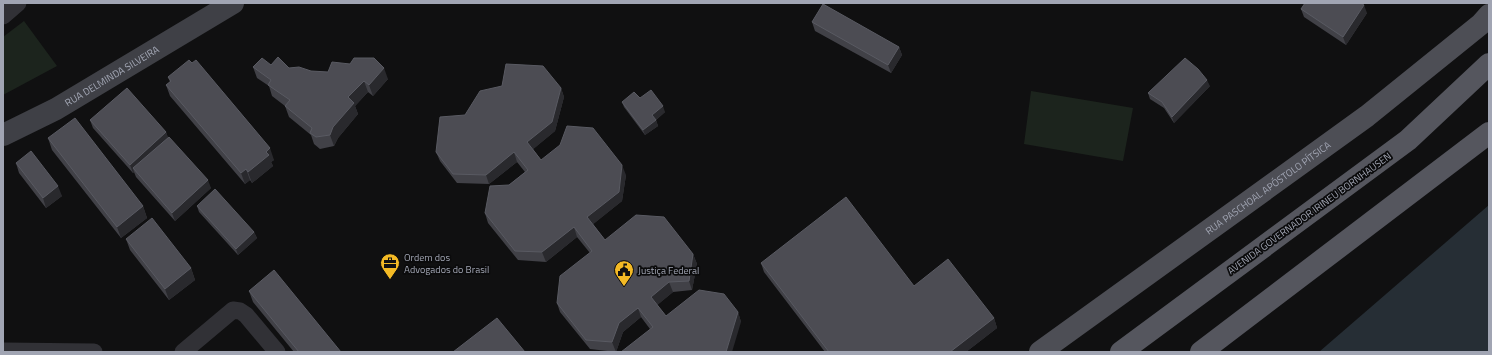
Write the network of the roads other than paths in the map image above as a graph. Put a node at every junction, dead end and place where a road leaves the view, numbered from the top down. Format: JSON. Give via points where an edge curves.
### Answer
{"nodes":[{"id":1,"x":241,"y":3,"type":"edge"},
{"id":2,"x":226,"y":8,"type":"edge"},
{"id":3,"x":1489,"y":15,"type":"edge"},
{"id":4,"x":1489,"y":64,"type":"edge"},
{"id":5,"x":1489,"y":133,"type":"edge"},
{"id":6,"x":3,"y":135,"type":"edge"},
{"id":7,"x":3,"y":351,"type":"edge"},
{"id":8,"x":94,"y":352,"type":"edge"},
{"id":9,"x":183,"y":352,"type":"edge"},
{"id":10,"x":277,"y":352,"type":"edge"},
{"id":11,"x":1040,"y":352,"type":"edge"},
{"id":12,"x":1121,"y":352,"type":"edge"},
{"id":13,"x":1201,"y":352,"type":"edge"}],
"edges":[{"from":1,"to":2,"type":"main road","name":"RUA DELMINDA SILVEIRA"},
{"from":2,"to":6,"type":"main road","name":"RUA DELMINDA SILVEIRA","via":[[56,109]]},
{"from":3,"to":11,"type":"main road","name":"RUA PASCHOAL APÓSTOLO PÍTSICA","via":[[1367,116]]},
{"from":4,"to":12,"type":"highway","name":"AVENIDA GOVERNADOR IRINEU BORNHAUSEN","via":[[1408,140]]},
{"from":5,"to":13,"type":"highway"},
{"from":7,"to":8,"type":"street"},
{"from":9,"to":10,"type":"street","via":[[233,310],[246,315]]}]}
